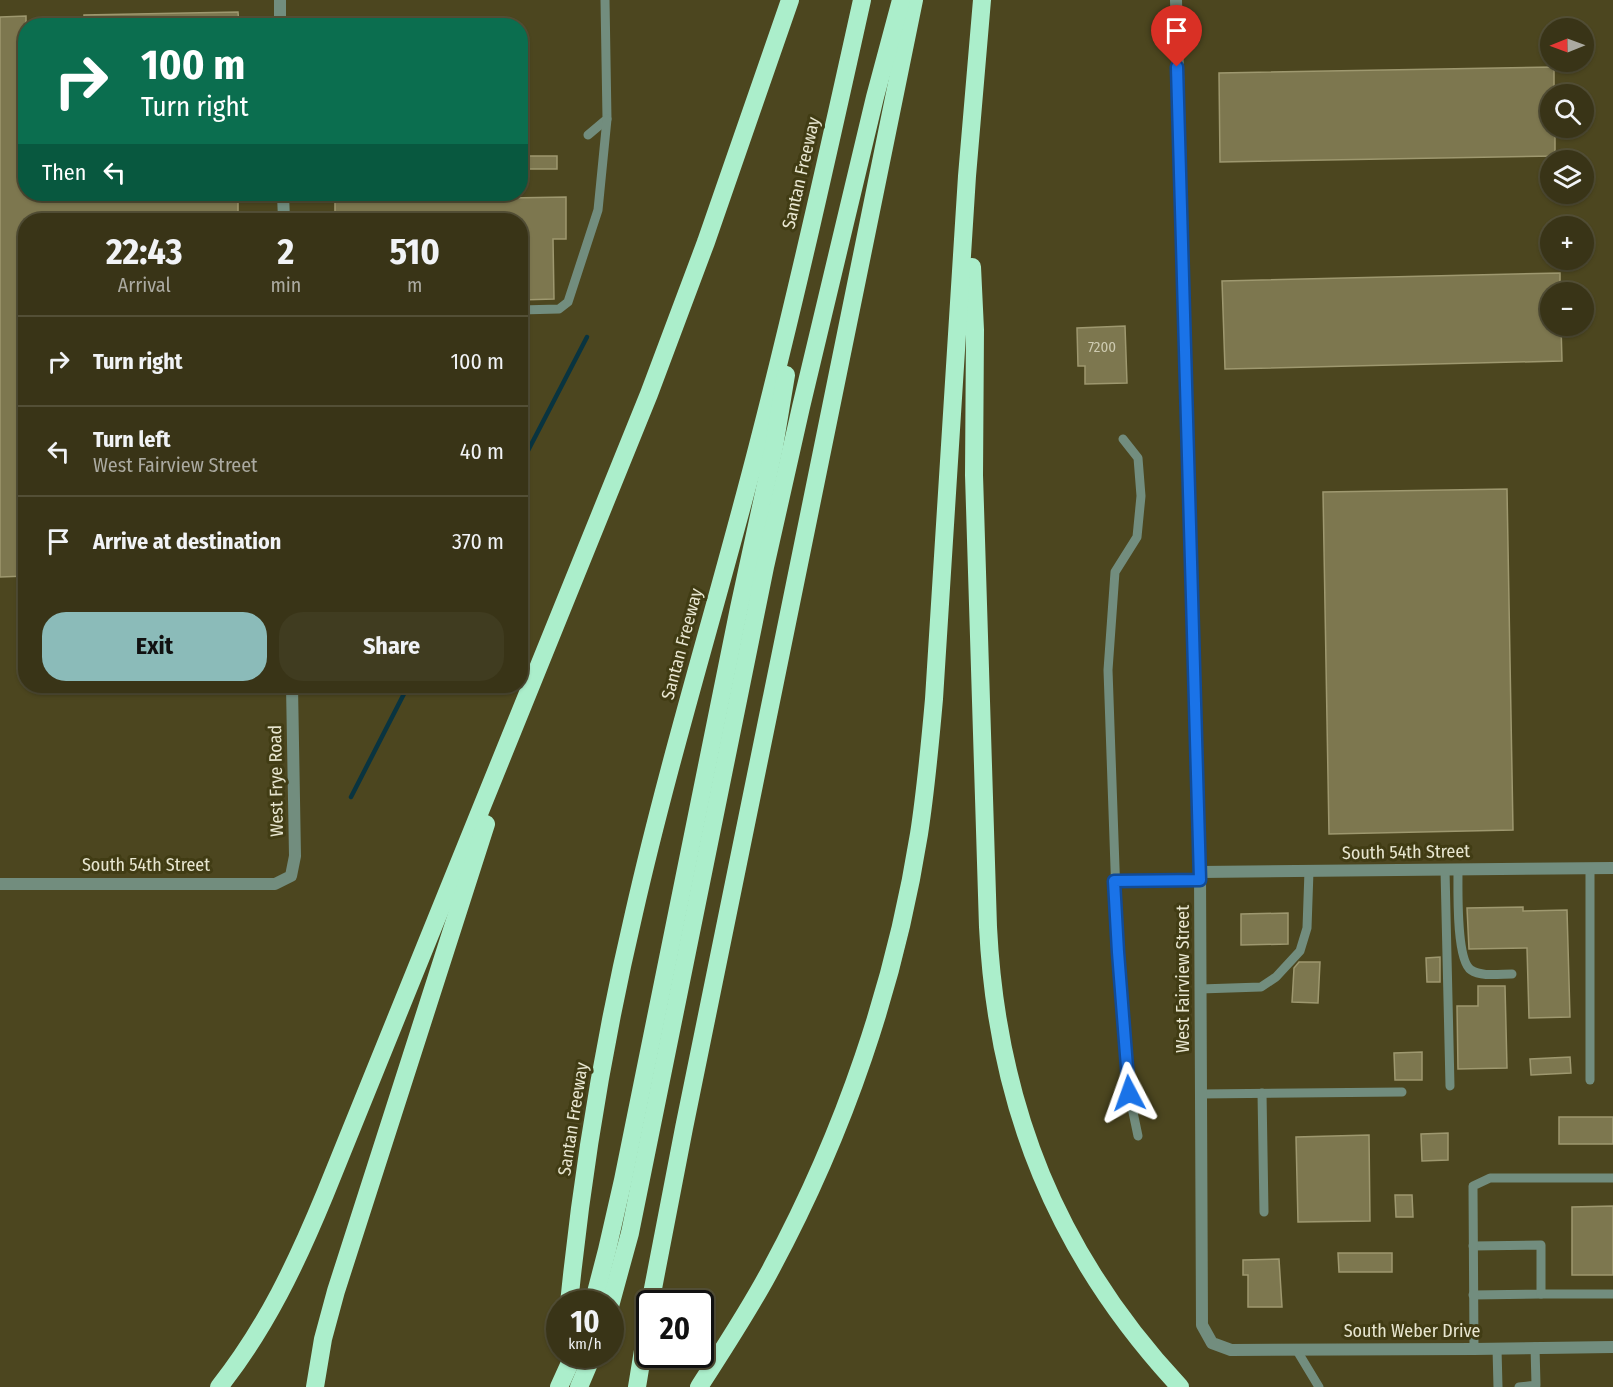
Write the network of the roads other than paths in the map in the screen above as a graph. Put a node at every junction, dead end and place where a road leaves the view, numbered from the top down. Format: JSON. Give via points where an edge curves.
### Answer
{"nodes":[{"id":1,"x":280,"y":0,"type":"edge"},
{"id":2,"x":605,"y":0,"type":"edge"},
{"id":3,"x":901,"y":0,"type":"edge"},
{"id":4,"x":914,"y":0,"type":"edge"},
{"id":5,"x":982,"y":0,"type":"edge"},
{"id":6,"x":1176,"y":0,"type":"edge"},
{"id":7,"x":861,"y":5,"type":"edge"},
{"id":8,"x":788,"y":7,"type":"edge"},
{"id":9,"x":280,"y":18,"type":"edge"},
{"id":10,"x":900,"y":31,"type":"junction"},
{"id":11,"x":606,"y":118,"type":"junction"},
{"id":12,"x":588,"y":135,"type":"dead end"},
{"id":13,"x":968,"y":176,"type":"junction"},
{"id":14,"x":815,"y":210,"type":"junction"},
{"id":15,"x":528,"y":310,"type":"edge"},
{"id":16,"x":1123,"y":440,"type":"dead end"},
{"id":17,"x":292,"y":693,"type":"edge"},
{"id":18,"x":507,"y":747,"type":"junction"},
{"id":19,"x":1590,"y":868,"type":"junction"},
{"id":20,"x":1613,"y":868,"type":"edge"},
{"id":21,"x":1452,"y":870,"type":"junction"},
{"id":22,"x":1309,"y":871,"type":"junction"},
{"id":23,"x":291,"y":876,"type":"joint"},
{"id":24,"x":1200,"y":876,"type":"junction"},
{"id":25,"x":1114,"y":881,"type":"junction"},
{"id":26,"x":0,"y":884,"type":"edge"},
{"id":27,"x":1512,"y":974,"type":"dead end"},
{"id":28,"x":1200,"y":989,"type":"junction"},
{"id":29,"x":1590,"y":1080,"type":"dead end"},
{"id":30,"x":1450,"y":1086,"type":"dead end"},
{"id":31,"x":1402,"y":1092,"type":"dead end"},
{"id":32,"x":1262,"y":1093,"type":"junction"},
{"id":33,"x":1201,"y":1094,"type":"junction"},
{"id":34,"x":1138,"y":1136,"type":"dead end"},
{"id":35,"x":1613,"y":1178,"type":"edge"},
{"id":36,"x":1264,"y":1212,"type":"dead end"},
{"id":37,"x":1473,"y":1246,"type":"junction"},
{"id":38,"x":616,"y":1252,"type":"junction"},
{"id":39,"x":571,"y":1290,"type":"edge"},
{"id":40,"x":599,"y":1290,"type":"edge"},
{"id":41,"x":612,"y":1290,"type":"edge"},
{"id":42,"x":653,"y":1290,"type":"edge"},
{"id":43,"x":1541,"y":1294,"type":"junction"},
{"id":44,"x":1613,"y":1294,"type":"edge"},
{"id":45,"x":1473,"y":1295,"type":"junction"},
{"id":46,"x":1212,"y":1343,"type":"joint"},
{"id":47,"x":1535,"y":1347,"type":"junction"},
{"id":48,"x":1613,"y":1347,"type":"edge"},
{"id":49,"x":1497,"y":1348,"type":"junction"},
{"id":50,"x":1296,"y":1349,"type":"junction"},
{"id":51,"x":1474,"y":1349,"type":"junction"},
{"id":52,"x":562,"y":1368,"type":"edge"},
{"id":53,"x":568,"y":1368,"type":"edge"},
{"id":54,"x":587,"y":1368,"type":"edge"},
{"id":55,"x":641,"y":1368,"type":"edge"},
{"id":56,"x":219,"y":1387,"type":"edge"},
{"id":57,"x":315,"y":1387,"type":"edge"},
{"id":58,"x":560,"y":1387,"type":"edge"},
{"id":59,"x":579,"y":1387,"type":"edge"},
{"id":60,"x":638,"y":1387,"type":"edge"},
{"id":61,"x":699,"y":1387,"type":"edge"},
{"id":62,"x":1179,"y":1387,"type":"edge"},
{"id":63,"x":1319,"y":1387,"type":"edge"},
{"id":64,"x":1498,"y":1387,"type":"edge"},
{"id":65,"x":1519,"y":1387,"type":"edge"}],
"edges":[{"from":1,"to":9,"type":"street"},
{"from":2,"to":11,"type":"lane"},
{"from":3,"to":10,"type":"highway"},
{"from":4,"to":10,"type":"highway"},
{"from":5,"to":13,"type":"highway"},
{"from":6,"to":24,"type":"street","name":"West Fairview Street"},
{"from":7,"to":14,"type":"highway","name":"Santan Freeway"},
{"from":8,"to":18,"type":"highway","via":[[678,318]]},
{"from":10,"to":38,"type":"highway","via":[[801,407]]},
{"from":10,"to":42,"type":"highway"},
{"from":11,"to":12,"type":"lane"},
{"from":11,"to":15,"type":"lane","via":[[598,210],[568,302],[559,309]]},
{"from":13,"to":61,"type":"highway","via":[[934,699],[923,806],[907,896],[876,1017],[837,1128],[772,1268]]},
{"from":13,"to":62,"type":"highway","via":[[988,927],[997,1021],[1017,1109],[1052,1200],[1096,1282]]},
{"from":14,"to":38,"type":"highway","via":[[774,447]]},
{"from":14,"to":39,"type":"highway","name":"Santan Freeway","via":[[758,445],[634,913],[600,1082]]},
{"from":16,"to":25,"type":"lane","via":[[1138,458],[1141,496],[1137,537],[1115,572],[1113,594],[1108,670]]},
{"from":17,"to":23,"type":"street","name":"West Frye Road","via":[[295,856]]},
{"from":18,"to":56,"type":"highway","via":[[305,1242],[269,1314]]},
{"from":18,"to":57,"type":"highway","via":[[480,847],[336,1291]]},
{"from":19,"to":20,"type":"street","name":"South 54th Street"},
{"from":19,"to":21,"type":"street","name":"South 54th Street"},
{"from":19,"to":29,"type":"lane"},
{"from":21,"to":22,"type":"street","name":"South 54th Street"},
{"from":21,"to":27,"type":"lane","via":[[1463,962],[1478,974]]},
{"from":21,"to":30,"type":"lane"},
{"from":22,"to":24,"type":"street","name":"South 54th Street"},
{"from":22,"to":28,"type":"lane","via":[[1307,928],[1300,951],[1276,977],[1261,987]]},
{"from":23,"to":26,"type":"street","name":"South 54th Street","via":[[275,884]]},
{"from":24,"to":25,"type":"lane"},
{"from":24,"to":28,"type":"street","name":"West Fairview Street"},
{"from":25,"to":34,"type":"lane","via":[[1129,1093]]},
{"from":28,"to":33,"type":"street","name":"West Fairview Street"},
{"from":31,"to":32,"type":"lane"},
{"from":32,"to":33,"type":"lane"},
{"from":32,"to":36,"type":"lane"},
{"from":33,"to":46,"type":"street","name":"West Fairview Street","via":[[1202,1324]]},
{"from":35,"to":37,"type":"lane","via":[[1490,1178],[1473,1186]]},
{"from":37,"to":43,"type":"lane","via":[[1541,1245]]},
{"from":37,"to":45,"type":"lane"},
{"from":38,"to":40,"type":"highway"},
{"from":38,"to":41,"type":"highway"},
{"from":43,"to":44,"type":"lane"},
{"from":43,"to":45,"type":"lane"},
{"from":45,"to":51,"type":"lane"},
{"from":46,"to":50,"type":"street","name":"South Weber Drive","via":[[1231,1350]]},
{"from":47,"to":48,"type":"street","name":"South Weber Drive"},
{"from":47,"to":49,"type":"street","name":"South Weber Drive"},
{"from":47,"to":65,"type":"lane","via":[[1536,1385]]},
{"from":49,"to":51,"type":"street","name":"South Weber Drive"},
{"from":49,"to":64,"type":"lane"},
{"from":50,"to":51,"type":"street","name":"South Weber Drive"},
{"from":50,"to":63,"type":"lane"},
{"from":52,"to":58,"type":"highway"},
{"from":53,"to":58,"type":"highway","bridge":true},
{"from":54,"to":59,"type":"highway"},
{"from":55,"to":60,"type":"highway"}]}
